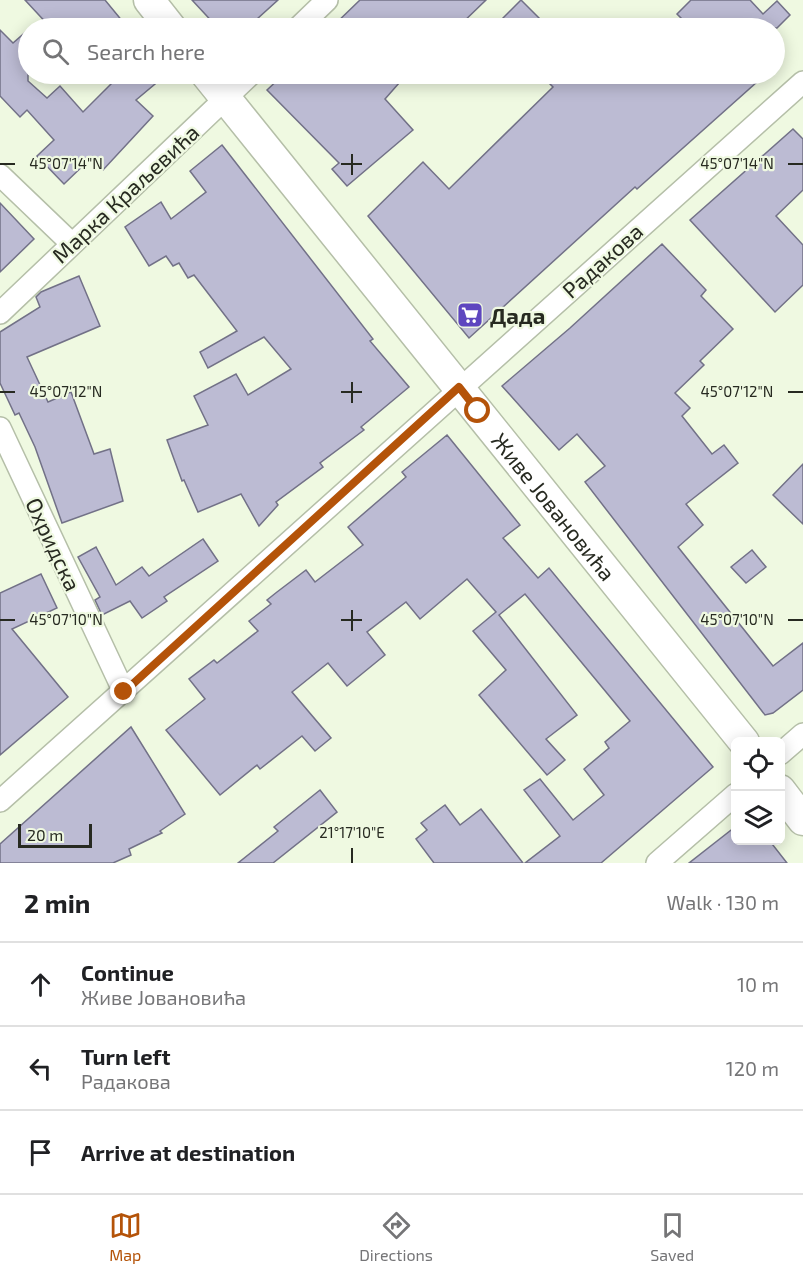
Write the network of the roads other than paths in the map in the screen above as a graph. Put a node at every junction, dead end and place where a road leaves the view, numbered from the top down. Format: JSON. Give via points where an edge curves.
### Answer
{"nodes":[{"id":1,"x":149,"y":0,"type":"edge"},
{"id":2,"x":327,"y":0,"type":"edge"},
{"id":3,"x":163,"y":18,"type":"edge"},
{"id":4,"x":308,"y":18,"type":"edge"},
{"id":5,"x":803,"y":82,"type":"edge"},
{"id":6,"x":214,"y":84,"type":"edge"},
{"id":7,"x":242,"y":84,"type":"edge"},
{"id":8,"x":226,"y":99,"type":"junction"},
{"id":9,"x":0,"y":175,"type":"edge"},
{"id":10,"x":71,"y":243,"type":"junction"},
{"id":11,"x":0,"y":313,"type":"edge"},
{"id":12,"x":459,"y":387,"type":"junction"},
{"id":13,"x":0,"y":428,"type":"edge"},
{"id":14,"x":124,"y":692,"type":"junction"},
{"id":15,"x":803,"y":734,"type":"edge"},
{"id":16,"x":741,"y":737,"type":"edge"},
{"id":17,"x":785,"y":750,"type":"edge"},
{"id":18,"x":781,"y":791,"type":"edge"},
{"id":19,"x":731,"y":798,"type":"edge"},
{"id":20,"x":0,"y":801,"type":"edge"},
{"id":21,"x":803,"y":820,"type":"edge"},
{"id":22,"x":657,"y":863,"type":"edge"}],
"edges":[{"from":1,"to":3,"type":"street"},
{"from":2,"to":4,"type":"street"},
{"from":5,"to":12,"type":"street","name":"Радакова"},
{"from":6,"to":8,"type":"street","name":"Живе Јовановића"},
{"from":7,"to":8,"type":"street","name":"Марка Краљевића"},
{"from":8,"to":10,"type":"street","name":"Марка Краљевића"},
{"from":8,"to":12,"type":"street","name":"Живе Јовановића"},
{"from":9,"to":10,"type":"street"},
{"from":10,"to":11,"type":"street","name":"Марка Краљевића"},
{"from":12,"to":14,"type":"street","name":"Радакова"},
{"from":12,"to":16,"type":"street","name":"Живе Јовановића"},
{"from":13,"to":14,"type":"street","name":"Охридска"},
{"from":14,"to":20,"type":"street","name":"Радакова"},
{"from":15,"to":17,"type":"street"},
{"from":18,"to":21,"type":"street"},
{"from":19,"to":22,"type":"street"}]}
